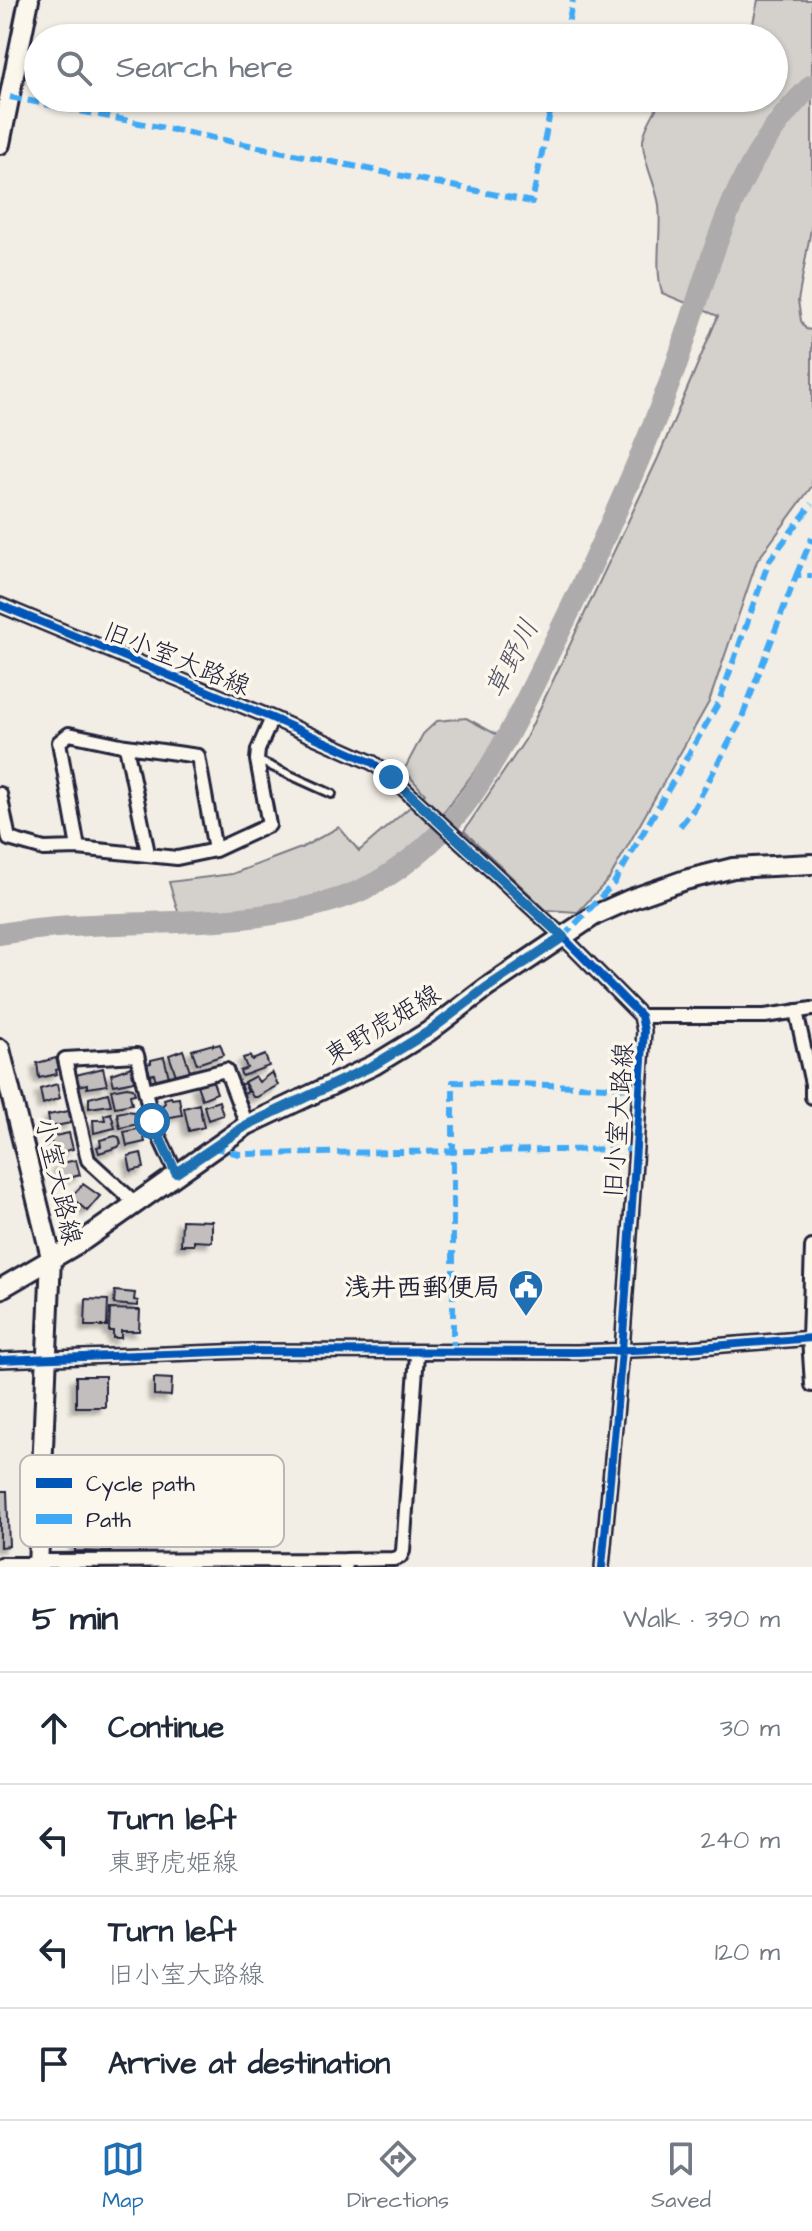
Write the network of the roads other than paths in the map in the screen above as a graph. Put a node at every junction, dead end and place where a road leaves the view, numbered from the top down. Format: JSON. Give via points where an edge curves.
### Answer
{"nodes":[{"id":1,"x":29,"y":0,"type":"edge"},
{"id":2,"x":5,"y":96,"type":"edge"},
{"id":3,"x":0,"y":144,"type":"edge"},
{"id":4,"x":0,"y":605,"type":"edge"},
{"id":5,"x":272,"y":718,"type":"junction"},
{"id":6,"x":126,"y":746,"type":"junction"},
{"id":7,"x":257,"y":760,"type":"junction"},
{"id":8,"x":0,"y":794,"type":"edge"},
{"id":9,"x":332,"y":794,"type":"dead end"},
{"id":10,"x":78,"y":848,"type":"junction"},
{"id":11,"x":215,"y":850,"type":"junction"},
{"id":12,"x":148,"y":853,"type":"junction"},
{"id":13,"x":812,"y":864,"type":"edge"},
{"id":14,"x":556,"y":931,"type":"junction"},
{"id":15,"x":812,"y":1009,"type":"edge"},
{"id":16,"x":796,"y":1011,"type":"junction"},
{"id":17,"x":641,"y":1016,"type":"junction"},
{"id":18,"x":0,"y":1049,"type":"edge"},
{"id":19,"x":146,"y":1090,"type":"junction"},
{"id":20,"x":812,"y":1097,"type":"edge"},
{"id":21,"x":247,"y":1125,"type":"junction"},
{"id":22,"x":176,"y":1173,"type":"junction"},
{"id":23,"x":135,"y":1203,"type":"junction"},
{"id":24,"x":812,"y":1247,"type":"edge"},
{"id":25,"x":51,"y":1257,"type":"junction"},
{"id":26,"x":0,"y":1289,"type":"edge"},
{"id":27,"x":810,"y":1338,"type":"edge"},
{"id":28,"x":622,"y":1351,"type":"junction"},
{"id":29,"x":417,"y":1354,"type":"junction"},
{"id":30,"x":48,"y":1358,"type":"junction"},
{"id":31,"x":0,"y":1360,"type":"edge"},
{"id":32,"x":812,"y":1385,"type":"edge"},
{"id":33,"x":43,"y":1455,"type":"edge"},
{"id":34,"x":0,"y":1564,"type":"edge"},
{"id":35,"x":38,"y":1564,"type":"edge"},
{"id":36,"x":345,"y":1564,"type":"edge"},
{"id":37,"x":199,"y":1565,"type":"edge"},
{"id":38,"x":602,"y":1567,"type":"edge"}],
"edges":[{"from":1,"to":2,"type":"main road"},
{"from":2,"to":3,"type":"main road"},
{"from":4,"to":5,"type":"street","name":"旧小室大路線"},
{"from":5,"to":7,"type":"street"},
{"from":5,"to":14,"type":"street","name":"旧小室大路線","via":[[373,763]]},
{"from":6,"to":10,"type":"street","via":[[69,734],[59,742]]},
{"from":6,"to":11,"type":"street","via":[[198,756]]},
{"from":6,"to":12,"type":"street"},
{"from":7,"to":9,"type":"lane"},
{"from":7,"to":11,"type":"street","via":[[269,825]]},
{"from":8,"to":10,"type":"street","via":[[9,839],[44,849]]},
{"from":10,"to":12,"type":"street"},
{"from":11,"to":12,"type":"street","via":[[177,858]]},
{"from":13,"to":14,"type":"main road","name":"東野虎姫線","via":[[733,868],[685,880]]},
{"from":14,"to":17,"type":"street","name":"旧小室大路線"},
{"from":14,"to":21,"type":"main road","name":"東野虎姫線","via":[[428,1032],[374,1065]]},
{"from":15,"to":16,"type":"street"},
{"from":16,"to":17,"type":"street"},
{"from":16,"to":20,"type":"street"},
{"from":17,"to":28,"type":"street","name":"旧小室大路線"},
{"from":18,"to":25,"type":"main road","name":"小室大路線"},
{"from":19,"to":21,"type":"street","via":[[226,1070]]},
{"from":19,"to":22,"type":"street","via":[[152,1121]]},
{"from":19,"to":23,"type":"street","via":[[137,1055],[65,1059],[88,1160]]},
{"from":21,"to":22,"type":"main road","name":"東野虎姫線"},
{"from":22,"to":23,"type":"main road","name":"東野虎姫線"},
{"from":23,"to":25,"type":"main road","name":"東野虎姫線"},
{"from":24,"to":27,"type":"street"},
{"from":25,"to":26,"type":"main road","name":"東野虎姫線"},
{"from":25,"to":30,"type":"main road","name":"小室大路線"},
{"from":27,"to":28,"type":"street"},
{"from":27,"to":32,"type":"street"},
{"from":28,"to":29,"type":"street"},
{"from":28,"to":38,"type":"street","name":"旧小室大路線"},
{"from":29,"to":30,"type":"street","via":[[249,1351]]},
{"from":29,"to":36,"type":"street","via":[[403,1551],[394,1559]]},
{"from":30,"to":31,"type":"street"},
{"from":30,"to":33,"type":"main road","name":"小室大路線"},
{"from":34,"to":35,"type":"street"},
{"from":35,"to":37,"type":"street"},
{"from":36,"to":37,"type":"street"}]}
